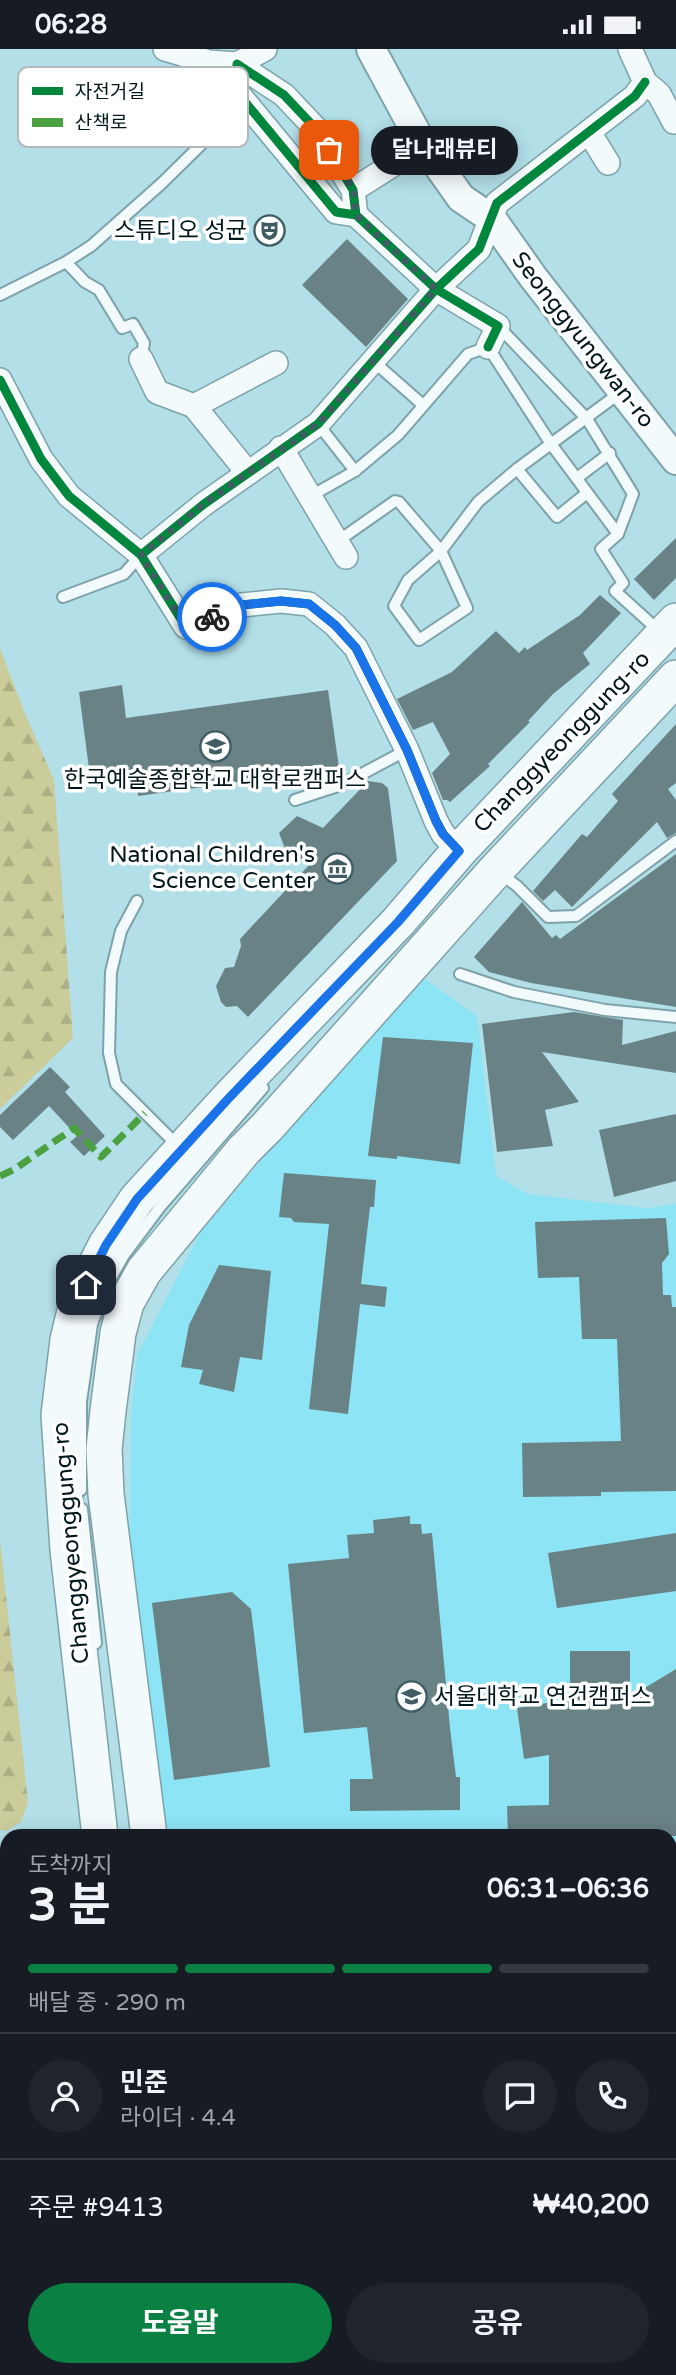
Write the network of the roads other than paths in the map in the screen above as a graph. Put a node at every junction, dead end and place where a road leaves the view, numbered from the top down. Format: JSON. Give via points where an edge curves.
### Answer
{"nodes":[{"id":1,"x":165,"y":49,"type":"edge"},
{"id":2,"x":265,"y":49,"type":"edge"},
{"id":3,"x":370,"y":49,"type":"edge"},
{"id":4,"x":629,"y":49,"type":"edge"},
{"id":5,"x":237,"y":64,"type":"junction"},
{"id":6,"x":237,"y":67,"type":"edge"},
{"id":7,"x":242,"y":67,"type":"edge"},
{"id":8,"x":248,"y":71,"type":"edge"},
{"id":9,"x":645,"y":82,"type":"junction"},
{"id":10,"x":248,"y":106,"type":"edge"},
{"id":11,"x":674,"y":122,"type":"edge"},
{"id":12,"x":589,"y":132,"type":"junction"},
{"id":13,"x":424,"y":145,"type":"junction"},
{"id":14,"x":199,"y":147,"type":"edge"},
{"id":15,"x":608,"y":163,"type":"dead end"},
{"id":16,"x":354,"y":190,"type":"junction"},
{"id":17,"x":356,"y":215,"type":"junction"},
{"id":18,"x":492,"y":219,"type":"junction"},
{"id":19,"x":66,"y":262,"type":"junction"},
{"id":20,"x":436,"y":289,"type":"junction"},
{"id":21,"x":0,"y":295,"type":"edge"},
{"id":22,"x":498,"y":326,"type":"junction"},
{"id":23,"x":488,"y":347,"type":"junction"},
{"id":24,"x":141,"y":359,"type":"joint"},
{"id":25,"x":373,"y":361,"type":"junction"},
{"id":26,"x":275,"y":363,"type":"dead end"},
{"id":27,"x":0,"y":380,"type":"edge"},
{"id":28,"x":622,"y":391,"type":"junction"},
{"id":29,"x":424,"y":405,"type":"junction"},
{"id":30,"x":194,"y":406,"type":"junction"},
{"id":31,"x":587,"y":419,"type":"junction"},
{"id":32,"x":318,"y":424,"type":"junction"},
{"id":33,"x":551,"y":444,"type":"junction"},
{"id":34,"x":281,"y":448,"type":"junction"},
{"id":35,"x":610,"y":453,"type":"junction"},
{"id":36,"x":676,"y":460,"type":"edge"},
{"id":37,"x":517,"y":469,"type":"junction"},
{"id":38,"x":355,"y":471,"type":"junction"},
{"id":39,"x":248,"y":473,"type":"junction"},
{"id":40,"x":577,"y":478,"type":"junction"},
{"id":41,"x":587,"y":492,"type":"junction"},
{"id":42,"x":309,"y":497,"type":"junction"},
{"id":43,"x":618,"y":534,"type":"junction"},
{"id":44,"x":342,"y":549,"type":"joint"},
{"id":45,"x":441,"y":551,"type":"junction"},
{"id":46,"x":141,"y":555,"type":"junction"},
{"id":47,"x":63,"y":597,"type":"dead end"},
{"id":48,"x":670,"y":628,"type":"edge"},
{"id":49,"x":670,"y":688,"type":"edge"},
{"id":50,"x":407,"y":750,"type":"junction"},
{"id":51,"x":552,"y":754,"type":"junction"},
{"id":52,"x":295,"y":800,"type":"dead end"},
{"id":53,"x":676,"y":841,"type":"edge"},
{"id":54,"x":459,"y":851,"type":"junction"},
{"id":55,"x":496,"y":870,"type":"junction"},
{"id":56,"x":137,"y":901,"type":"dead end"},
{"id":57,"x":460,"y":974,"type":"dead end"},
{"id":58,"x":360,"y":978,"type":"dead end"},
{"id":59,"x":676,"y":1017,"type":"edge"},
{"id":60,"x":269,"y":1081,"type":"dead end"},
{"id":61,"x":181,"y":1150,"type":"junction"},
{"id":62,"x":97,"y":1655,"type":"dead end"},
{"id":63,"x":99,"y":1829,"type":"edge"},
{"id":64,"x":148,"y":1829,"type":"edge"}],
"edges":[{"from":1,"to":5,"type":"street","via":[[209,62]]},
{"from":2,"to":5,"type":"street"},
{"from":3,"to":13,"type":"street","name":"Seonggyungwan-ro"},
{"from":4,"to":9,"type":"street"},
{"from":5,"to":6,"type":"street"},
{"from":5,"to":7,"type":"street"},
{"from":8,"to":16,"type":"street","via":[[284,95],[309,121]]},
{"from":9,"to":11,"type":"street","via":[[659,93]]},
{"from":9,"to":12,"type":"street","via":[[635,96]]},
{"from":10,"to":17,"type":"street","via":[[336,212]]},
{"from":12,"to":15,"type":"street"},
{"from":12,"to":18,"type":"street","via":[[497,203]]},
{"from":13,"to":16,"type":"street"},
{"from":13,"to":18,"type":"street","name":"Seonggyungwan-ro","via":[[461,198]]},
{"from":14,"to":19,"type":"lane","via":[[91,246]]},
{"from":16,"to":17,"type":"street"},
{"from":17,"to":20,"type":"street"},
{"from":18,"to":20,"type":"street","via":[[479,249]]},
{"from":18,"to":28,"type":"street","name":"Seonggyungwan-ro"},
{"from":19,"to":21,"type":"lane"},
{"from":19,"to":24,"type":"lane","via":[[99,291],[122,328],[133,324],[144,343]]},
{"from":20,"to":22,"type":"street"},
{"from":20,"to":25,"type":"street"},
{"from":22,"to":23,"type":"street"},
{"from":22,"to":31,"type":"lane"},
{"from":23,"to":29,"type":"lane","via":[[468,354]]},
{"from":23,"to":33,"type":"lane"},
{"from":24,"to":30,"type":"street","via":[[157,392]]},
{"from":25,"to":29,"type":"lane"},
{"from":25,"to":32,"type":"street"},
{"from":26,"to":30,"type":"street"},
{"from":27,"to":46,"type":"street","via":[[41,459],[69,496]]},
{"from":28,"to":31,"type":"lane"},
{"from":28,"to":36,"type":"street","name":"Seonggyungwan-ro"},
{"from":29,"to":38,"type":"lane","via":[[398,435]]},
{"from":30,"to":39,"type":"street"},
{"from":31,"to":33,"type":"lane"},
{"from":31,"to":35,"type":"lane"},
{"from":32,"to":34,"type":"street"},
{"from":32,"to":38,"type":"lane"},
{"from":33,"to":37,"type":"lane"},
{"from":33,"to":40,"type":"lane"},
{"from":34,"to":39,"type":"street"},
{"from":34,"to":42,"type":"street"},
{"from":35,"to":40,"type":"lane"},
{"from":35,"to":43,"type":"lane","via":[[633,494]]},
{"from":37,"to":41,"type":"lane","via":[[557,517]]},
{"from":37,"to":45,"type":"lane","via":[[478,502]]},
{"from":38,"to":42,"type":"lane"},
{"from":39,"to":46,"type":"street"},
{"from":40,"to":41,"type":"lane"},
{"from":41,"to":43,"type":"lane"},
{"from":42,"to":44,"type":"street"},
{"from":43,"to":48,"type":"lane","name":"Changgyeonggung-ro","via":[[601,549],[623,583],[615,591]]},
{"from":44,"to":45,"type":"lane","via":[[395,501]]},
{"from":45,"to":45,"type":"lane","via":[[408,580],[394,606],[419,640],[467,608]]},
{"from":46,"to":47,"type":"lane","via":[[124,574]]},
{"from":46,"to":50,"type":"street","via":[[186,627],[242,605],[309,604],[356,648]]},
{"from":48,"to":51,"type":"main road","name":"Changgyeonggung-ro"},
{"from":49,"to":55,"type":"main road","name":"Changgyeonggung-ro"},
{"from":50,"to":52,"type":"lane","via":[[341,785]]},
{"from":50,"to":54,"type":"street","via":[[436,821]]},
{"from":51,"to":54,"type":"main road","name":"Changgyeonggung-ro"},
{"from":51,"to":58,"type":"lane","via":[[550,767]]},
{"from":53,"to":55,"type":"lane","name":"Changgyeonggung-ro","via":[[576,916],[548,917]]},
{"from":54,"to":61,"type":"main road","name":"Changgyeonggung-ro","via":[[398,922]]},
{"from":55,"to":64,"type":"main road","name":"Changgyeonggung-ro","via":[[244,1150],[144,1271],[127,1303],[118,1333],[104,1449],[111,1546]]},
{"from":56,"to":61,"type":"lane","via":[[121,931],[111,972],[109,1053],[116,1084]]},
{"from":57,"to":59,"type":"lane","via":[[514,992],[604,1010]]},
{"from":60,"to":62,"type":"lane","via":[[124,1255],[92,1324],[82,1402],[81,1494]]},
{"from":61,"to":63,"type":"main road","name":"Changgyeonggung-ro","via":[[137,1199],[106,1245],[75,1311],[68,1340],[59,1415],[63,1495]]}]}
